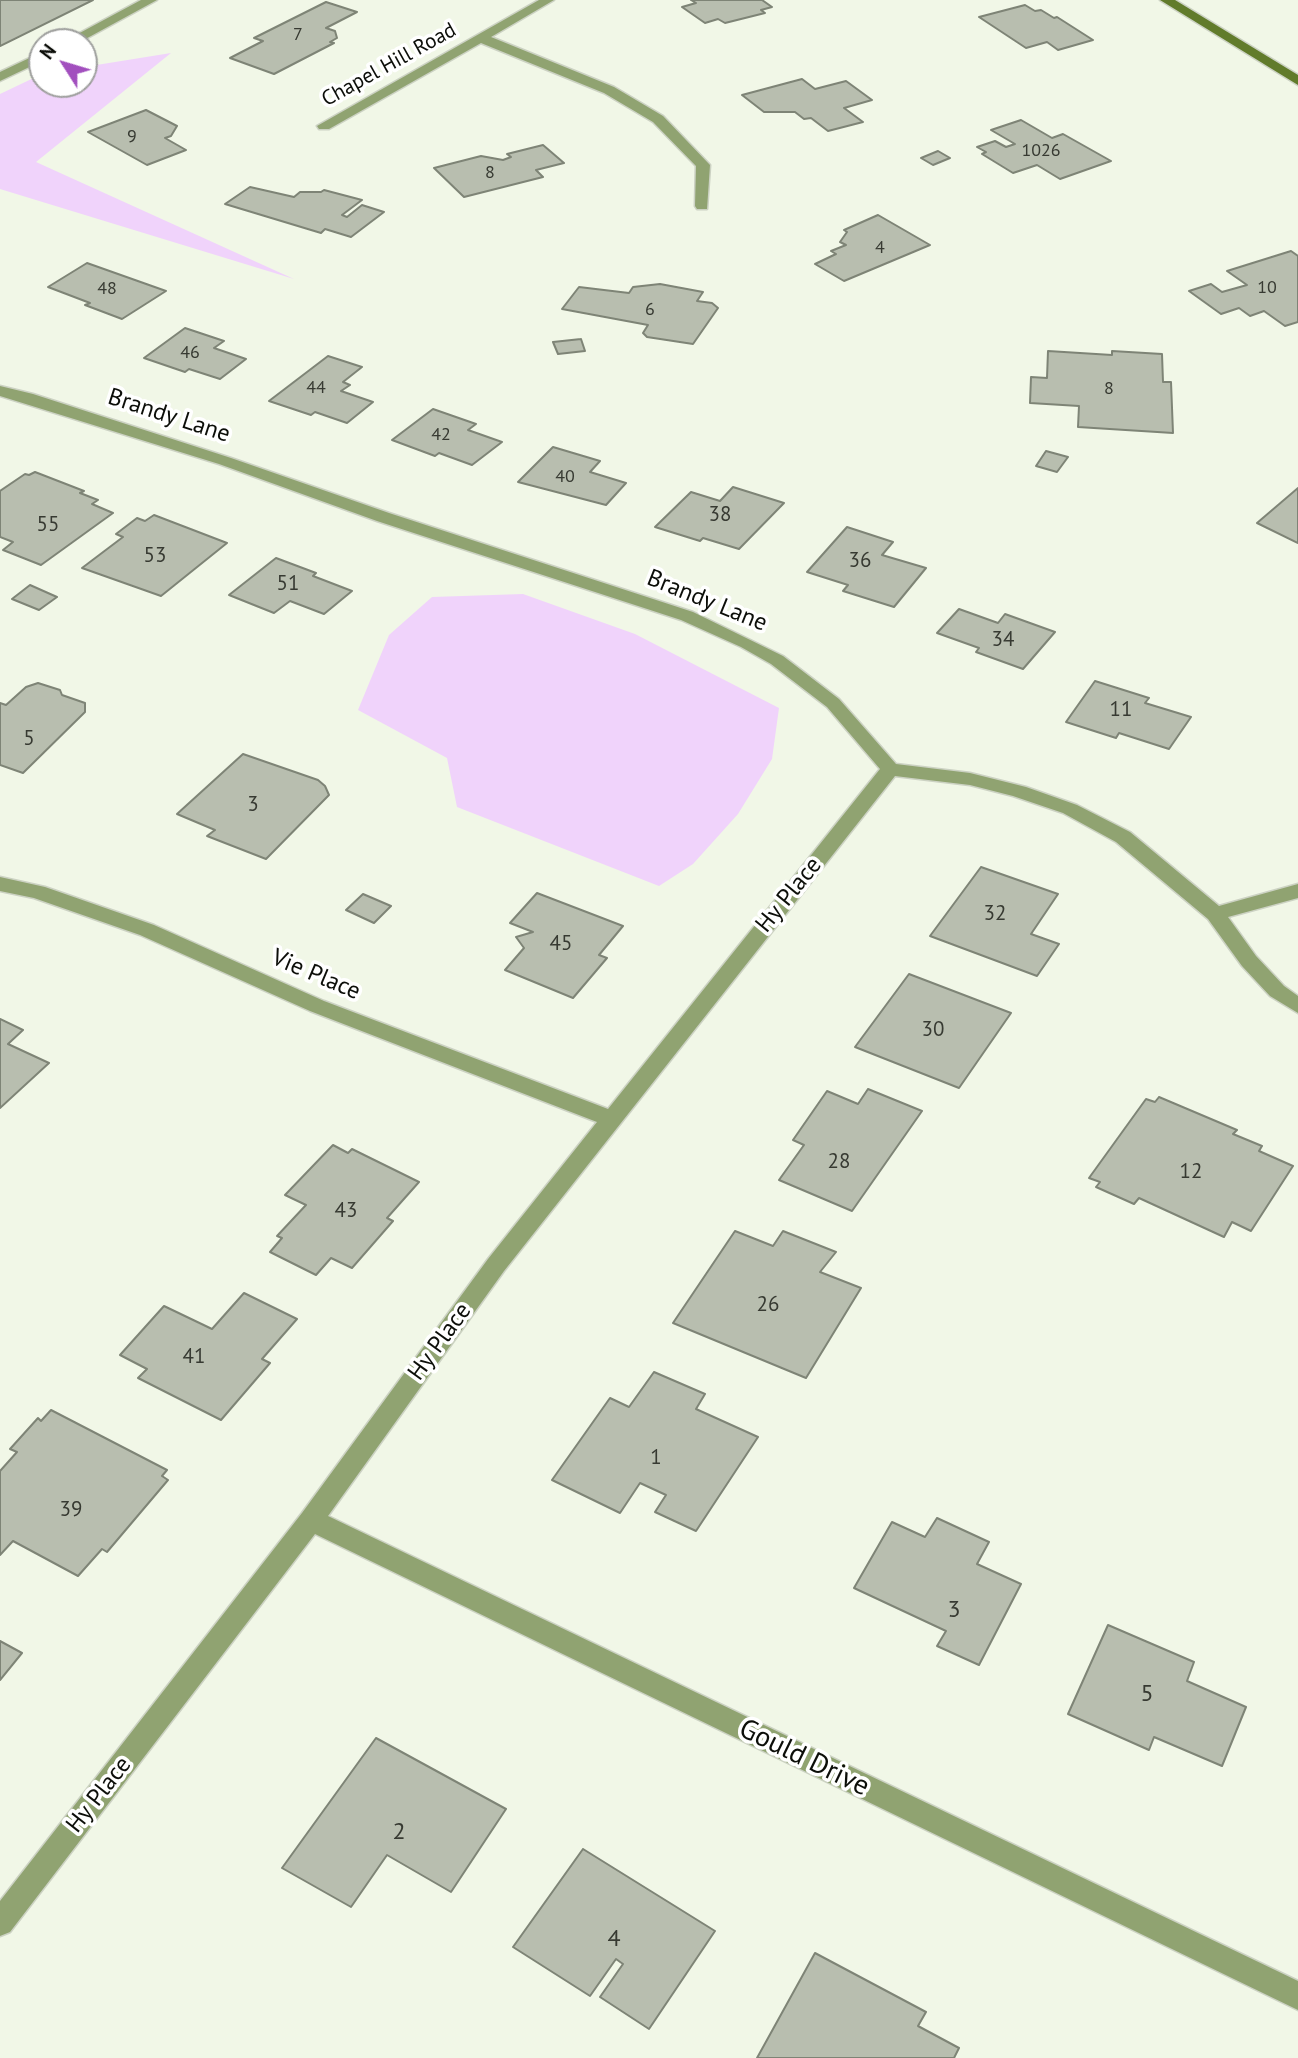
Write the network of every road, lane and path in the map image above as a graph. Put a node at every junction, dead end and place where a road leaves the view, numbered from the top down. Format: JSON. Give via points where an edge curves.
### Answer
{"nodes":[{"id":1,"x":151,"y":0,"type":"edge"},
{"id":2,"x":548,"y":0,"type":"edge"},
{"id":3,"x":1166,"y":0,"type":"edge"},
{"id":4,"x":96,"y":28,"type":"edge"},
{"id":5,"x":481,"y":38,"type":"junction"},
{"id":6,"x":28,"y":63,"type":"edge"},
{"id":7,"x":0,"y":77,"type":"edge"},
{"id":8,"x":1298,"y":81,"type":"edge"},
{"id":9,"x":324,"y":126,"type":"dead end"},
{"id":10,"x":702,"y":206,"type":"dead end"},
{"id":11,"x":0,"y":391,"type":"edge"},
{"id":12,"x":890,"y":769,"type":"junction"},
{"id":13,"x":0,"y":884,"type":"edge"},
{"id":14,"x":1298,"y":891,"type":"edge"},
{"id":15,"x":1215,"y":914,"type":"junction"},
{"id":16,"x":1298,"y":1006,"type":"edge"},
{"id":17,"x":611,"y":1119,"type":"junction"},
{"id":18,"x":311,"y":1520,"type":"junction"},
{"id":19,"x":0,"y":1923,"type":"edge"},
{"id":20,"x":1298,"y":1996,"type":"edge"}],
"edges":[{"from":1,"to":4,"type":"street"},
{"from":2,"to":5,"type":"street","name":"Chapel Hill Road"},
{"from":3,"to":8,"type":"street"},
{"from":5,"to":9,"type":"street","name":"Chapel Hill Road"},
{"from":5,"to":10,"type":"street","via":[[609,90],[658,119],[703,165]]},
{"from":6,"to":7,"type":"street"},
{"from":11,"to":12,"type":"street","name":"Brandy Lane","via":[[225,461],[687,616],[777,660],[833,703]]},
{"from":12,"to":15,"type":"street","via":[[970,779],[1070,809],[1124,837]]},
{"from":12,"to":17,"type":"street","name":"Hy Place"},
{"from":13,"to":17,"type":"street","name":"Vie Place","via":[[38,892],[147,930],[317,1006]]},
{"from":14,"to":15,"type":"street"},
{"from":15,"to":16,"type":"street","via":[[1249,961]]},
{"from":17,"to":18,"type":"street","name":"Hy Place","via":[[496,1265]]},
{"from":18,"to":19,"type":"street","name":"Hy Place"},
{"from":18,"to":20,"type":"street","name":"Gould Drive"}]}
